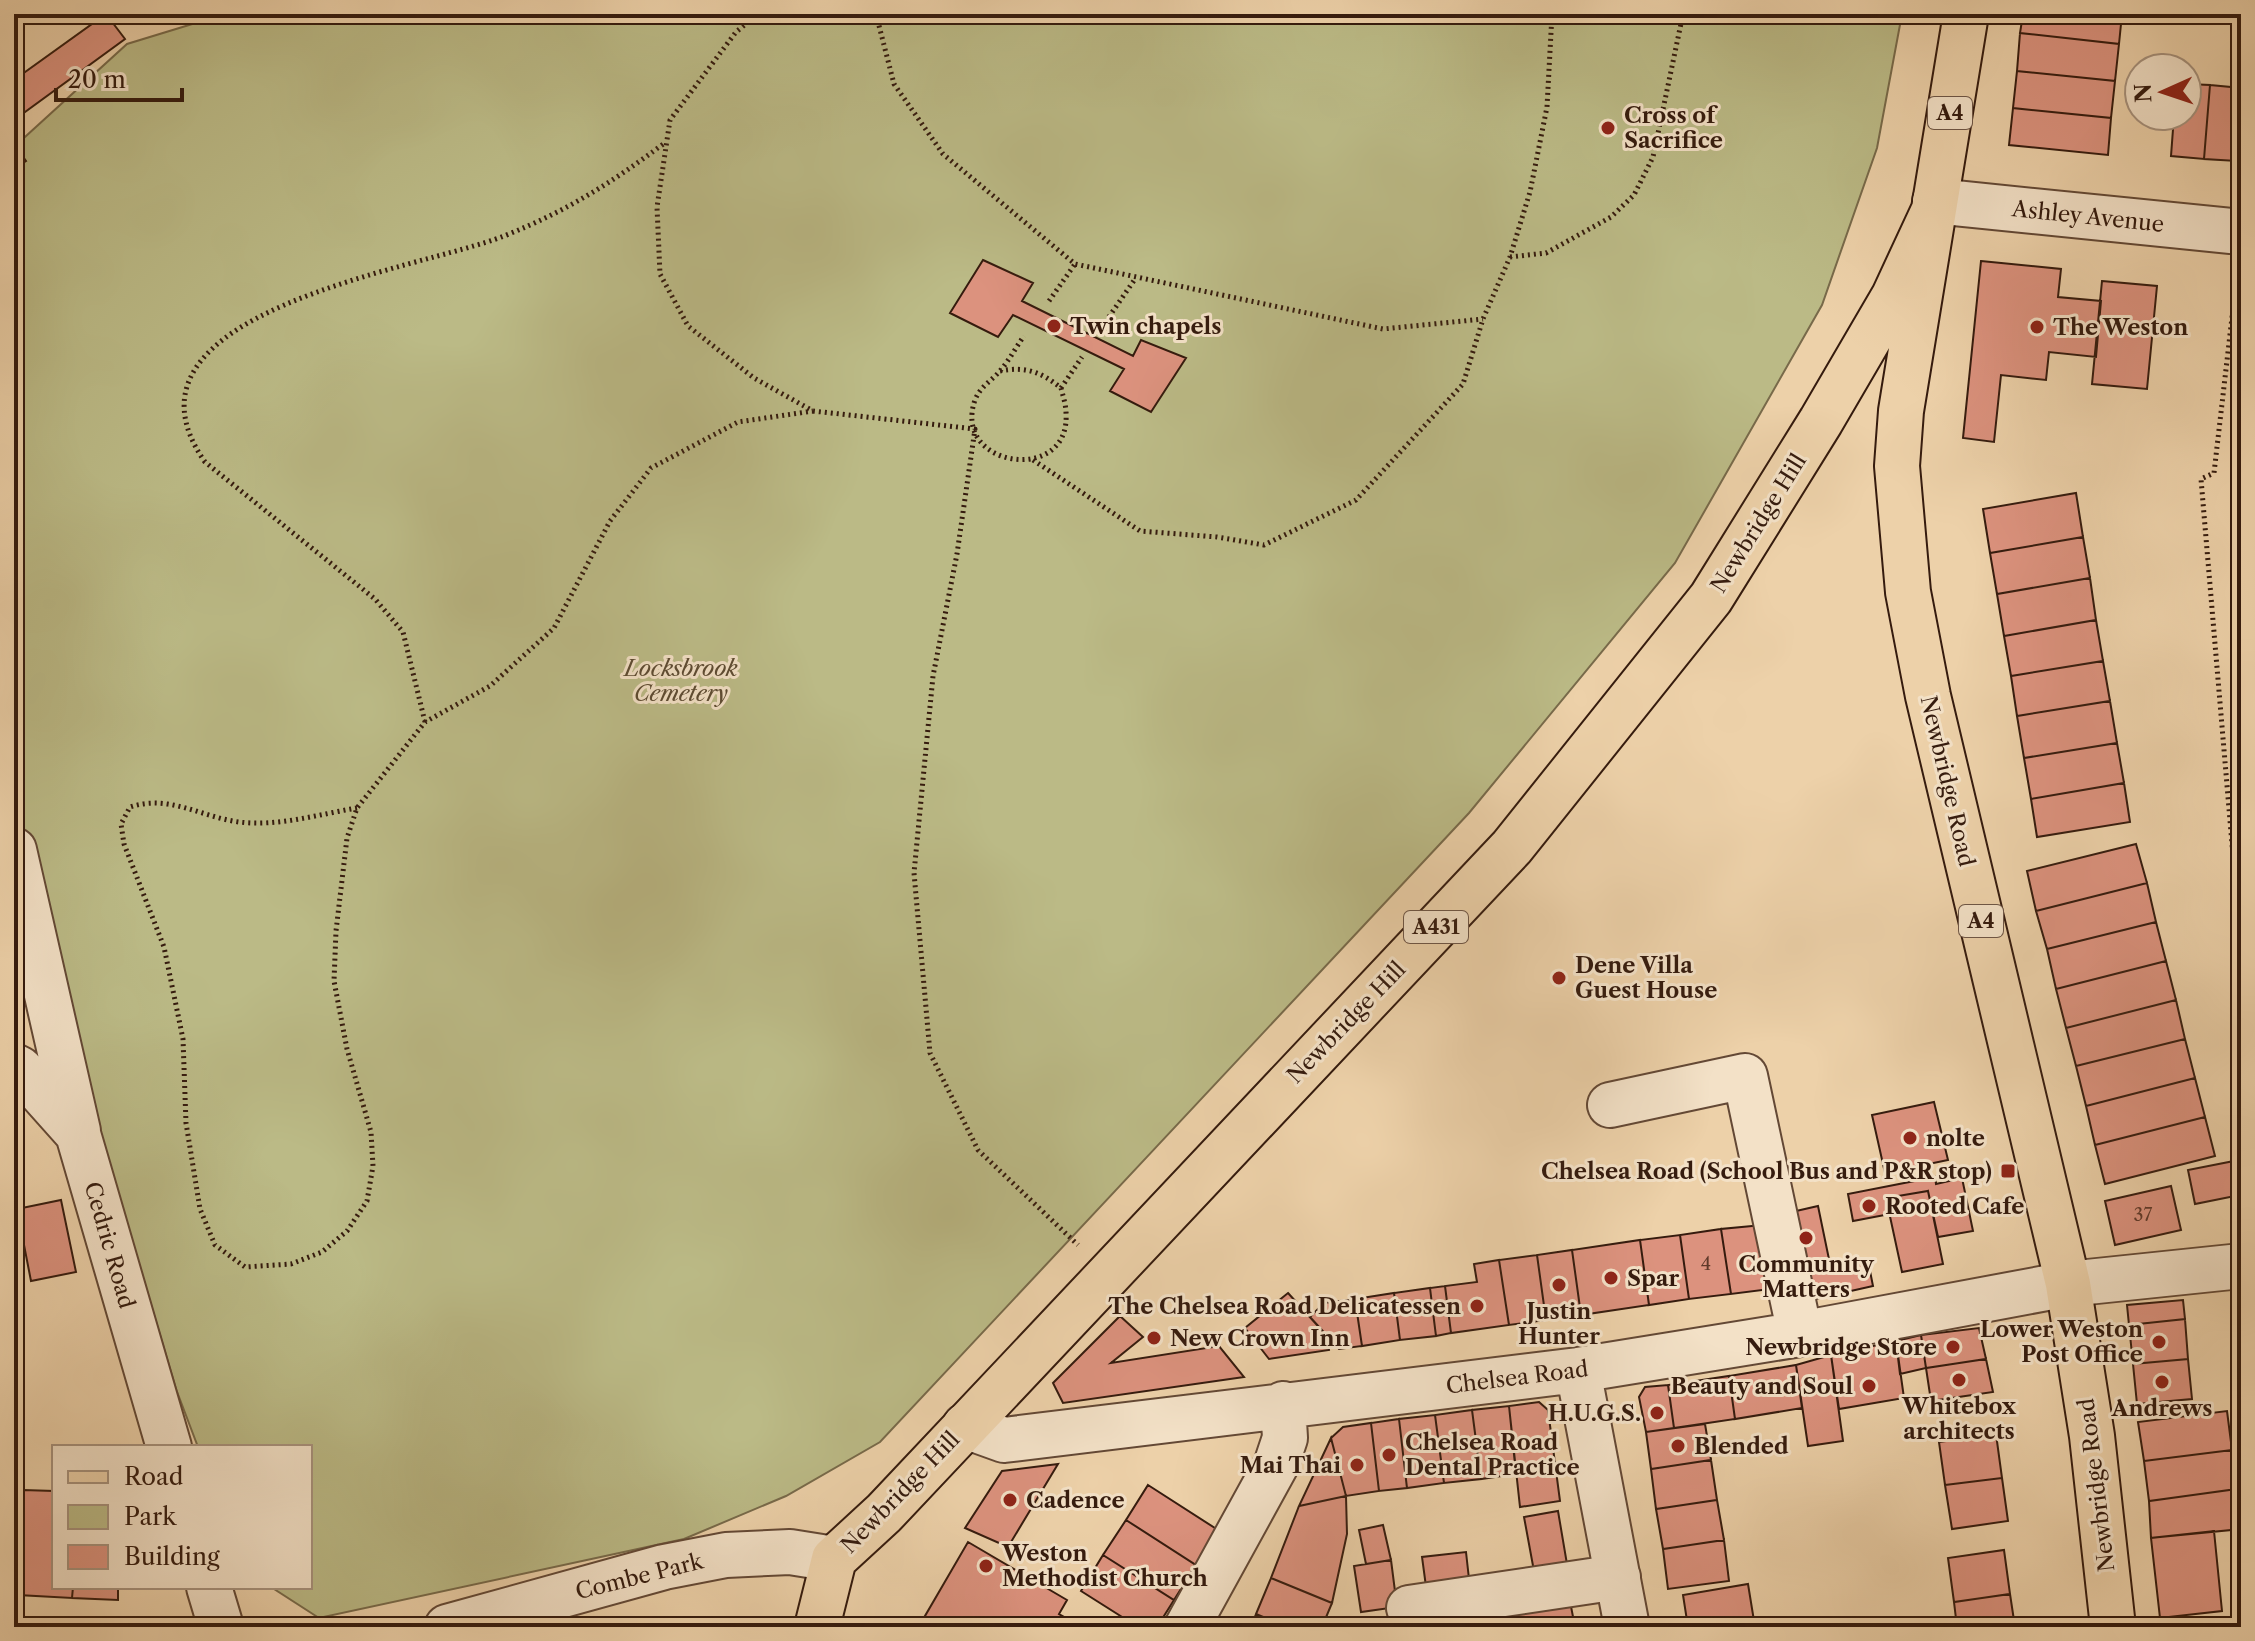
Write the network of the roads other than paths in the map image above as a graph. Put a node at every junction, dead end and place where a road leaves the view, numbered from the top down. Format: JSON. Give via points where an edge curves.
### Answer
{"nodes":[{"id":1,"x":1966,"y":14,"type":"edge"},
{"id":2,"x":1934,"y":207,"type":"junction"},
{"id":3,"x":2239,"y":252,"type":"edge"},
{"id":4,"x":14,"y":850,"type":"edge"},
{"id":5,"x":14,"y":1066,"type":"edge"},
{"id":6,"x":1610,"y":1105,"type":"dead end"},
{"id":7,"x":78,"y":1134,"type":"junction"},
{"id":8,"x":2241,"y":1266,"type":"edge"},
{"id":9,"x":2068,"y":1284,"type":"junction"},
{"id":10,"x":1800,"y":1334,"type":"junction"},
{"id":11,"x":1578,"y":1370,"type":"junction"},
{"id":12,"x":1283,"y":1404,"type":"junction"},
{"id":13,"x":965,"y":1426,"type":"junction"},
{"id":14,"x":168,"y":1445,"type":"edge"},
{"id":15,"x":834,"y":1559,"type":"junction"},
{"id":16,"x":1618,"y":1577,"type":"junction"},
{"id":17,"x":210,"y":1589,"type":"edge"},
{"id":18,"x":1409,"y":1608,"type":"dead end"},
{"id":19,"x":221,"y":1627,"type":"edge"},
{"id":20,"x":447,"y":1627,"type":"edge"},
{"id":21,"x":817,"y":1627,"type":"edge"},
{"id":22,"x":1187,"y":1627,"type":"edge"},
{"id":23,"x":1627,"y":1627,"type":"edge"},
{"id":24,"x":2113,"y":1627,"type":"edge"}],
"edges":[{"from":1,"to":2,"type":"main road","number":"A4"},
{"from":2,"to":3,"type":"street","name":"Ashley Avenue"},
{"from":2,"to":9,"type":"main road","name":"Newbridge Road","number":"A4","via":[[1897,466],[1908,592]]},
{"from":2,"to":13,"type":"main road","name":"Newbridge Hill","number":"A431","via":[[1887,308],[1711,598],[1512,847]]},
{"from":4,"to":7,"type":"street"},
{"from":5,"to":7,"type":"street","name":"Cedric Road"},
{"from":6,"to":10,"type":"street","via":[[1745,1076]]},
{"from":7,"to":14,"type":"street","name":"Cedric Road"},
{"from":8,"to":9,"type":"street","name":"Chelsea Road"},
{"from":9,"to":10,"type":"street","name":"Chelsea Road"},
{"from":9,"to":24,"type":"main road","name":"Newbridge Road","number":"A4","via":[[2092,1436]]},
{"from":10,"to":11,"type":"street","name":"Chelsea Road"},
{"from":11,"to":12,"type":"street","name":"Chelsea Road"},
{"from":11,"to":16,"type":"street"},
{"from":12,"to":13,"type":"street","name":"Chelsea Road","via":[[1004,1440]]},
{"from":12,"to":22,"type":"street","via":[[1285,1438],[1276,1465]]},
{"from":13,"to":15,"type":"main road","name":"Newbridge Hill","number":"A431"},
{"from":15,"to":20,"type":"street","name":"Combe Park","via":[[790,1552],[726,1555]]},
{"from":15,"to":21,"type":"main road","name":"Newbridge Hill"},
{"from":16,"to":18,"type":"street"},
{"from":16,"to":23,"type":"street"},
{"from":17,"to":19,"type":"street"}]}
